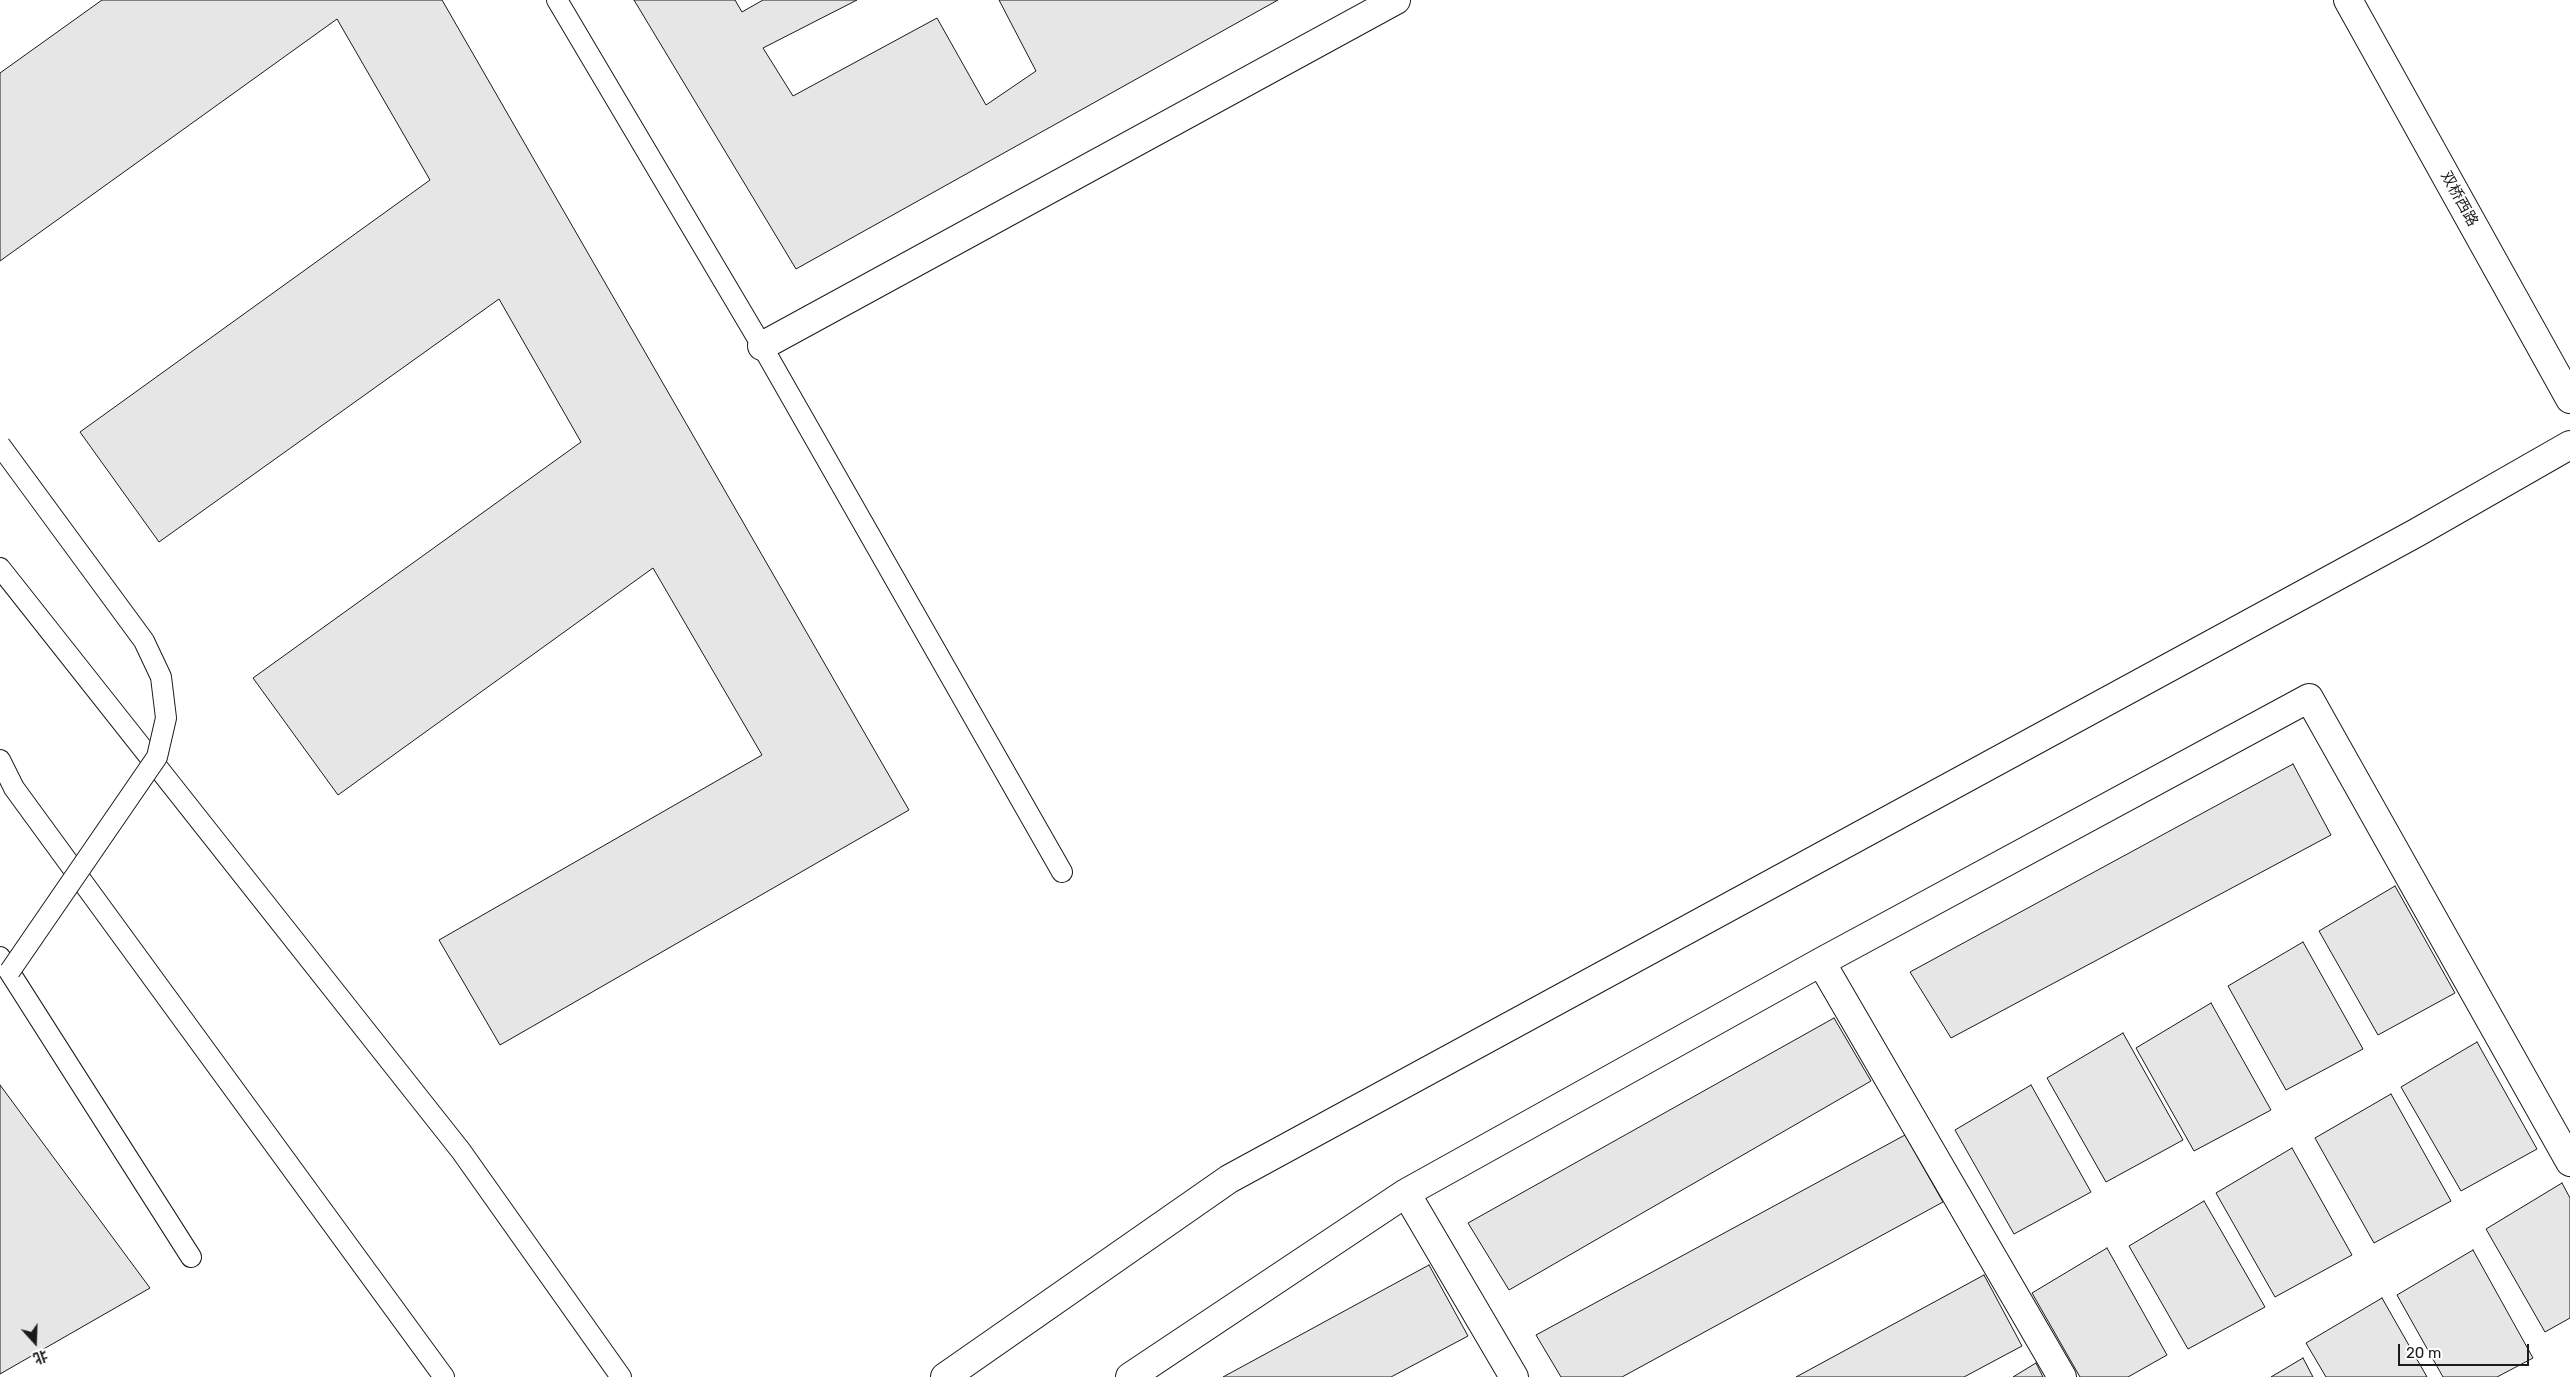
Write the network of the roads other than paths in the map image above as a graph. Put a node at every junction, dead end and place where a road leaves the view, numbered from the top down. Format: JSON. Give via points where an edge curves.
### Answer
{"nodes":[{"id":1,"x":557,"y":0,"type":"edge"},
{"id":2,"x":1396,"y":0,"type":"edge"},
{"id":3,"x":2348,"y":0,"type":"edge"},
{"id":4,"x":762,"y":346,"type":"junction"},
{"id":5,"x":2570,"y":399,"type":"edge"},
{"id":6,"x":0,"y":445,"type":"edge"},
{"id":7,"x":2570,"y":445,"type":"edge"},
{"id":8,"x":0,"y":568,"type":"edge"},
{"id":9,"x":0,"y":760,"type":"edge"},
{"id":10,"x":1062,"y":872,"type":"dead end"},
{"id":11,"x":1821,"y":962,"type":"junction"},
{"id":12,"x":5,"y":964,"type":"edge"},
{"id":13,"x":2570,"y":1162,"type":"edge"},
{"id":14,"x":1406,"y":1193,"type":"junction"},
{"id":15,"x":191,"y":1257,"type":"dead end"},
{"id":16,"x":444,"y":1377,"type":"edge"},
{"id":17,"x":620,"y":1377,"type":"edge"},
{"id":18,"x":945,"y":1377,"type":"edge"},
{"id":19,"x":1130,"y":1377,"type":"edge"},
{"id":20,"x":1514,"y":1377,"type":"edge"},
{"id":21,"x":2062,"y":1377,"type":"edge"}],
"edges":[{"from":1,"to":4,"type":"lane"},
{"from":2,"to":4,"type":"street"},
{"from":3,"to":5,"type":"street","name":"双桥西路"},
{"from":4,"to":10,"type":"lane"},
{"from":6,"to":12,"type":"lane","bridge":true,"via":[[144,641],[161,677],[166,718],[157,757]]},
{"from":7,"to":18,"type":"street","via":[[2416,533],[1229,1180]]},
{"from":8,"to":17,"type":"lane","via":[[461,1152]]},
{"from":9,"to":16,"type":"lane","via":[[20,796]]},
{"from":11,"to":13,"type":"street","via":[[2309,698]]},
{"from":11,"to":14,"type":"street"},
{"from":11,"to":21,"type":"street"},
{"from":12,"to":15,"type":"lane"},
{"from":14,"to":19,"type":"street"},
{"from":14,"to":20,"type":"street"}]}
